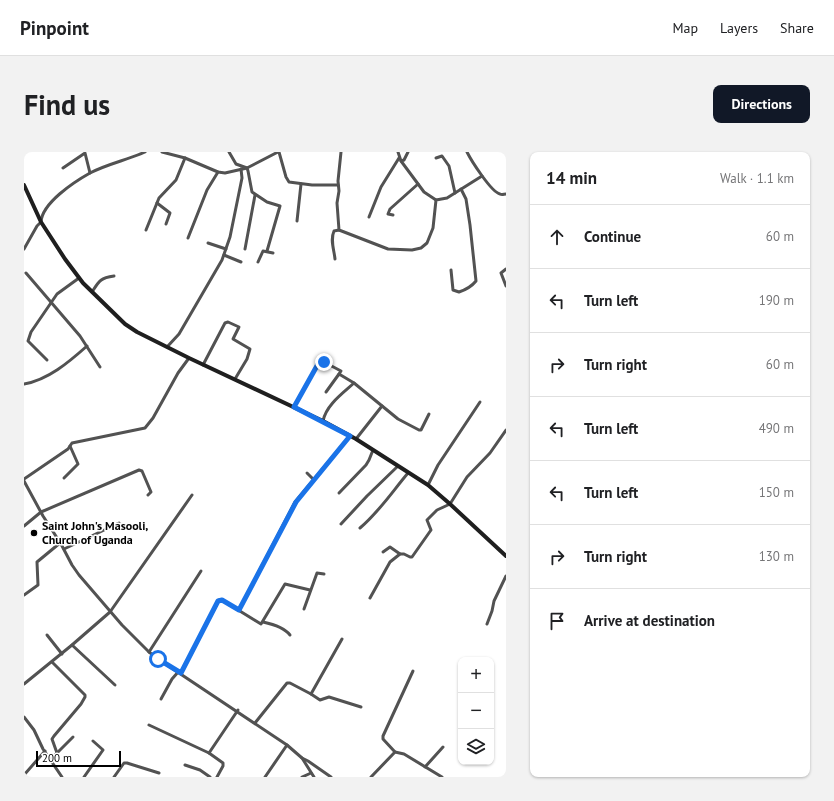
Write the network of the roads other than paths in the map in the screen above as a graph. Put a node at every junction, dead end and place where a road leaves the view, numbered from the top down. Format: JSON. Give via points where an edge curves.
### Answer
{"nodes":[{"id":1,"x":145,"y":152,"type":"edge"},
{"id":2,"x":162,"y":152,"type":"edge"},
{"id":3,"x":229,"y":152,"type":"edge"},
{"id":4,"x":279,"y":152,"type":"edge"},
{"id":5,"x":341,"y":152,"type":"edge"},
{"id":6,"x":398,"y":152,"type":"edge"},
{"id":7,"x":408,"y":152,"type":"edge"},
{"id":8,"x":467,"y":152,"type":"edge"},
{"id":9,"x":85,"y":153,"type":"edge"},
{"id":10,"x":185,"y":158,"type":"junction"},
{"id":11,"x":436,"y":158,"type":"dead end"},
{"id":12,"x":400,"y":159,"type":"junction"},
{"id":13,"x":62,"y":168,"type":"dead end"},
{"id":14,"x":247,"y":168,"type":"junction"},
{"id":15,"x":241,"y":170,"type":"junction"},
{"id":16,"x":218,"y":172,"type":"junction"},
{"id":17,"x":90,"y":173,"type":"junction"},
{"id":18,"x":482,"y":176,"type":"junction"},
{"id":19,"x":301,"y":184,"type":"junction"},
{"id":20,"x":418,"y":184,"type":"junction"},
{"id":21,"x":24,"y":185,"type":"edge"},
{"id":22,"x":338,"y":185,"type":"junction"},
{"id":23,"x":461,"y":189,"type":"junction"},
{"id":24,"x":455,"y":193,"type":"junction"},
{"id":25,"x":255,"y":194,"type":"junction"},
{"id":26,"x":506,"y":194,"type":"edge"},
{"id":27,"x":436,"y":200,"type":"junction"},
{"id":28,"x":157,"y":203,"type":"junction"},
{"id":29,"x":393,"y":215,"type":"dead end"},
{"id":30,"x":369,"y":217,"type":"dead end"},
{"id":31,"x":297,"y":221,"type":"dead end"},
{"id":32,"x":41,"y":222,"type":"junction"},
{"id":33,"x":166,"y":224,"type":"dead end"},
{"id":34,"x":146,"y":230,"type":"dead end"},
{"id":35,"x":339,"y":230,"type":"junction"},
{"id":36,"x":188,"y":238,"type":"dead end"},
{"id":37,"x":208,"y":243,"type":"dead end"},
{"id":38,"x":24,"y":249,"type":"edge"},
{"id":39,"x":226,"y":249,"type":"junction"},
{"id":40,"x":245,"y":249,"type":"dead end"},
{"id":41,"x":267,"y":251,"type":"junction"},
{"id":42,"x":273,"y":253,"type":"dead end"},
{"id":43,"x":224,"y":255,"type":"junction"},
{"id":44,"x":335,"y":258,"type":"dead end"},
{"id":45,"x":241,"y":262,"type":"dead end"},
{"id":46,"x":258,"y":262,"type":"dead end"},
{"id":47,"x":506,"y":269,"type":"edge"},
{"id":48,"x":451,"y":270,"type":"dead end"},
{"id":49,"x":26,"y":274,"type":"dead end"},
{"id":50,"x":114,"y":276,"type":"dead end"},
{"id":51,"x":79,"y":278,"type":"junction"},
{"id":52,"x":506,"y":286,"type":"edge"},
{"id":53,"x":92,"y":292,"type":"junction"},
{"id":54,"x":51,"y":302,"type":"junction"},
{"id":55,"x":87,"y":346,"type":"junction"},
{"id":56,"x":166,"y":347,"type":"junction"},
{"id":57,"x":189,"y":358,"type":"junction"},
{"id":58,"x":47,"y":360,"type":"dead end"},
{"id":59,"x":203,"y":365,"type":"junction"},
{"id":60,"x":100,"y":367,"type":"dead end"},
{"id":61,"x":339,"y":374,"type":"junction"},
{"id":62,"x":235,"y":379,"type":"junction"},
{"id":63,"x":354,"y":383,"type":"junction"},
{"id":64,"x":24,"y":384,"type":"edge"},
{"id":65,"x":326,"y":392,"type":"dead end"},
{"id":66,"x":480,"y":402,"type":"dead end"},
{"id":67,"x":382,"y":406,"type":"junction"},
{"id":68,"x":294,"y":407,"type":"junction"},
{"id":69,"x":429,"y":414,"type":"dead end"},
{"id":70,"x":323,"y":421,"type":"junction"},
{"id":71,"x":506,"y":430,"type":"edge"},
{"id":72,"x":350,"y":436,"type":"junction"},
{"id":73,"x":356,"y":439,"type":"junction"},
{"id":74,"x":70,"y":446,"type":"junction"},
{"id":75,"x":373,"y":450,"type":"junction"},
{"id":76,"x":398,"y":466,"type":"junction"},
{"id":77,"x":307,"y":473,"type":"dead end"},
{"id":78,"x":408,"y":473,"type":"junction"},
{"id":79,"x":64,"y":478,"type":"dead end"},
{"id":80,"x":24,"y":480,"type":"edge"},
{"id":81,"x":314,"y":480,"type":"junction"},
{"id":82,"x":25,"y":485,"type":"edge"},
{"id":83,"x":428,"y":485,"type":"junction"},
{"id":84,"x":339,"y":493,"type":"dead end"},
{"id":85,"x":148,"y":495,"type":"dead end"},
{"id":86,"x":192,"y":495,"type":"dead end"},
{"id":87,"x":450,"y":504,"type":"junction"},
{"id":88,"x":41,"y":512,"type":"junction"},
{"id":89,"x":119,"y":523,"type":"dead end"},
{"id":90,"x":342,"y":524,"type":"dead end"},
{"id":91,"x":24,"y":526,"type":"edge"},
{"id":92,"x":360,"y":528,"type":"dead end"},
{"id":93,"x":60,"y":543,"type":"junction"},
{"id":94,"x":64,"y":549,"type":"junction"},
{"id":95,"x":383,"y":552,"type":"dead end"},
{"id":96,"x":400,"y":554,"type":"junction"},
{"id":97,"x":506,"y":556,"type":"edge"},
{"id":98,"x":201,"y":571,"type":"dead end"},
{"id":99,"x":324,"y":574,"type":"dead end"},
{"id":100,"x":506,"y":576,"type":"edge"},
{"id":101,"x":310,"y":590,"type":"junction"},
{"id":102,"x":24,"y":595,"type":"edge"},
{"id":103,"x":370,"y":598,"type":"dead end"},
{"id":104,"x":304,"y":609,"type":"dead end"},
{"id":105,"x":239,"y":610,"type":"junction"},
{"id":106,"x":110,"y":612,"type":"junction"},
{"id":107,"x":263,"y":622,"type":"junction"},
{"id":108,"x":487,"y":624,"type":"dead end"},
{"id":109,"x":47,"y":635,"type":"dead end"},
{"id":110,"x":290,"y":635,"type":"dead end"},
{"id":111,"x":342,"y":640,"type":"dead end"},
{"id":112,"x":72,"y":645,"type":"junction"},
{"id":113,"x":149,"y":652,"type":"junction"},
{"id":114,"x":62,"y":654,"type":"junction"},
{"id":115,"x":52,"y":662,"type":"junction"},
{"id":116,"x":413,"y":671,"type":"dead end"},
{"id":117,"x":180,"y":672,"type":"junction"},
{"id":118,"x":24,"y":684,"type":"edge"},
{"id":119,"x":115,"y":685,"type":"dead end"},
{"id":120,"x":311,"y":694,"type":"junction"},
{"id":121,"x":160,"y":698,"type":"dead end"},
{"id":122,"x":361,"y":707,"type":"dead end"},
{"id":123,"x":238,"y":710,"type":"junction"},
{"id":124,"x":25,"y":719,"type":"edge"},
{"id":125,"x":255,"y":723,"type":"junction"},
{"id":126,"x":149,"y":725,"type":"dead end"},
{"id":127,"x":73,"y":737,"type":"dead end"},
{"id":128,"x":93,"y":741,"type":"dead end"},
{"id":129,"x":287,"y":745,"type":"junction"},
{"id":130,"x":443,"y":747,"type":"dead end"},
{"id":131,"x":45,"y":751,"type":"junction"},
{"id":132,"x":395,"y":752,"type":"junction"},
{"id":133,"x":57,"y":753,"type":"junction"},
{"id":134,"x":209,"y":753,"type":"junction"},
{"id":135,"x":302,"y":758,"type":"junction"},
{"id":136,"x":50,"y":760,"type":"junction"},
{"id":137,"x":185,"y":765,"type":"dead end"},
{"id":138,"x":425,"y":767,"type":"junction"},
{"id":139,"x":159,"y":773,"type":"dead end"},
{"id":140,"x":311,"y":773,"type":"junction"},
{"id":141,"x":24,"y":775,"type":"edge"},
{"id":142,"x":62,"y":777,"type":"edge"},
{"id":143,"x":84,"y":777,"type":"edge"},
{"id":144,"x":114,"y":777,"type":"edge"},
{"id":145,"x":210,"y":777,"type":"edge"},
{"id":146,"x":217,"y":777,"type":"edge"},
{"id":147,"x":265,"y":777,"type":"edge"},
{"id":148,"x":302,"y":777,"type":"edge"},
{"id":149,"x":314,"y":777,"type":"edge"},
{"id":150,"x":332,"y":777,"type":"edge"},
{"id":151,"x":371,"y":777,"type":"edge"},
{"id":152,"x":442,"y":777,"type":"edge"}],
"edges":[{"from":1,"to":17,"type":"street"},
{"from":2,"to":10,"type":"street"},
{"from":3,"to":14,"type":"street","via":[[236,164]]},
{"from":4,"to":14,"type":"street"},
{"from":4,"to":19,"type":"street","via":[[287,180]]},
{"from":5,"to":22,"type":"street"},
{"from":6,"to":12,"type":"street"},
{"from":7,"to":12,"type":"street","via":[[404,160]]},
{"from":8,"to":18,"type":"street"},
{"from":9,"to":13,"type":"street"},
{"from":9,"to":17,"type":"street"},
{"from":10,"to":16,"type":"street"},
{"from":10,"to":28,"type":"street","via":[[176,180],[160,196]]},
{"from":11,"to":24,"type":"street","via":[[442,156],[446,161]]},
{"from":12,"to":20,"type":"street"},
{"from":12,"to":30,"type":"street","via":[[381,187]]},
{"from":14,"to":15,"type":"street"},
{"from":14,"to":25,"type":"street","via":[[251,191]]},
{"from":15,"to":16,"type":"street"},
{"from":15,"to":39,"type":"street","via":[[241,183]]},
{"from":16,"to":36,"type":"street","via":[[207,190]]},
{"from":17,"to":32,"type":"street","via":[[51,202],[41,216]]},
{"from":18,"to":23,"type":"street"},
{"from":18,"to":26,"type":"street","via":[[497,193]]},
{"from":19,"to":22,"type":"street"},
{"from":19,"to":31,"type":"street"},
{"from":20,"to":27,"type":"street"},
{"from":20,"to":29,"type":"street","via":[[390,209],[388,214]]},
{"from":21,"to":32,"type":"street"},
{"from":22,"to":35,"type":"street"},
{"from":23,"to":24,"type":"street"},
{"from":23,"to":48,"type":"street","via":[[466,199],[476,281],[459,292],[453,290]]},
{"from":24,"to":27,"type":"street","via":[[444,200]]},
{"from":25,"to":40,"type":"street"},
{"from":25,"to":41,"type":"street","via":[[267,202],[280,206]]},
{"from":27,"to":35,"type":"street","via":[[433,228],[427,242],[421,248],[388,249]]},
{"from":28,"to":33,"type":"street","via":[[170,213]]},
{"from":28,"to":34,"type":"street"},
{"from":32,"to":38,"type":"street"},
{"from":32,"to":51,"type":"street"},
{"from":35,"to":44,"type":"street","via":[[333,234]]},
{"from":37,"to":39,"type":"street"},
{"from":39,"to":43,"type":"street"},
{"from":41,"to":42,"type":"street"},
{"from":41,"to":46,"type":"street","via":[[262,252]]},
{"from":43,"to":45,"type":"street"},
{"from":43,"to":56,"type":"street","via":[[179,334]]},
{"from":47,"to":52,"type":"street","via":[[501,273]]},
{"from":49,"to":54,"type":"street"},
{"from":50,"to":53,"type":"street","via":[[100,280]]},
{"from":51,"to":53,"type":"street"},
{"from":51,"to":54,"type":"street"},
{"from":53,"to":56,"type":"street","via":[[125,324]]},
{"from":54,"to":55,"type":"street"},
{"from":54,"to":58,"type":"street","via":[[28,341]]},
{"from":55,"to":60,"type":"street"},
{"from":55,"to":64,"type":"street","via":[[55,372]]},
{"from":56,"to":57,"type":"street"},
{"from":57,"to":59,"type":"street"},
{"from":57,"to":74,"type":"street","via":[[154,418],[145,428],[76,442]]},
{"from":59,"to":62,"type":"street"},
{"from":59,"to":62,"type":"street","via":[[225,323],[228,322],[239,327],[233,339],[250,349]]},
{"from":61,"to":63,"type":"street"},
{"from":61,"to":65,"type":"street"},
{"from":61,"to":68,"type":"street","via":[[341,371],[320,362]]},
{"from":62,"to":68,"type":"street"},
{"from":63,"to":67,"type":"street"},
{"from":63,"to":70,"type":"street","via":[[331,405]]},
{"from":66,"to":83,"type":"street","via":[[438,465]]},
{"from":67,"to":69,"type":"street","via":[[402,422],[419,430]]},
{"from":67,"to":73,"type":"street"},
{"from":68,"to":70,"type":"street"},
{"from":70,"to":72,"type":"street"},
{"from":71,"to":87,"type":"street","via":[[490,453],[467,477]]},
{"from":72,"to":73,"type":"street"},
{"from":72,"to":81,"type":"street"},
{"from":73,"to":75,"type":"street"},
{"from":74,"to":79,"type":"street","via":[[78,464]]},
{"from":74,"to":80,"type":"street"},
{"from":75,"to":76,"type":"street"},
{"from":75,"to":84,"type":"street","via":[[370,460]]},
{"from":76,"to":78,"type":"street"},
{"from":76,"to":90,"type":"street"},
{"from":77,"to":81,"type":"street"},
{"from":78,"to":83,"type":"street"},
{"from":78,"to":92,"type":"street","via":[[375,515]]},
{"from":80,"to":82,"type":"street"},
{"from":81,"to":105,"type":"street","via":[[296,502]]},
{"from":82,"to":88,"type":"street"},
{"from":83,"to":87,"type":"street"},
{"from":85,"to":88,"type":"street","via":[[151,492],[142,471],[139,470]]},
{"from":86,"to":106,"type":"street"},
{"from":87,"to":96,"type":"street","via":[[437,510],[427,520],[431,530],[412,557]]},
{"from":87,"to":97,"type":"street"},
{"from":88,"to":91,"type":"street"},
{"from":88,"to":93,"type":"street"},
{"from":89,"to":94,"type":"street"},
{"from":93,"to":94,"type":"street"},
{"from":93,"to":102,"type":"street","via":[[37,562],[38,585]]},
{"from":94,"to":106,"type":"street","via":[[79,575]]},
{"from":95,"to":96,"type":"street","via":[[390,547]]},
{"from":96,"to":103,"type":"street","via":[[390,562]]},
{"from":98,"to":113,"type":"street"},
{"from":99,"to":101,"type":"street","via":[[317,573]]},
{"from":100,"to":108,"type":"street"},
{"from":101,"to":104,"type":"street"},
{"from":101,"to":107,"type":"street","via":[[285,584]]},
{"from":105,"to":107,"type":"street","via":[[259,624]]},
{"from":105,"to":117,"type":"street","via":[[222,600],[218,601]]},
{"from":106,"to":112,"type":"street"},
{"from":106,"to":113,"type":"street"},
{"from":107,"to":110,"type":"street","via":[[284,629]]},
{"from":109,"to":114,"type":"street"},
{"from":111,"to":120,"type":"street"},
{"from":112,"to":114,"type":"street"},
{"from":112,"to":119,"type":"street"},
{"from":113,"to":117,"type":"street"},
{"from":114,"to":115,"type":"street"},
{"from":115,"to":118,"type":"street"},
{"from":115,"to":133,"type":"street","via":[[85,697],[52,739]]},
{"from":116,"to":132,"type":"street","via":[[383,736]]},
{"from":117,"to":121,"type":"street","via":[[172,679]]},
{"from":117,"to":123,"type":"street"},
{"from":120,"to":122,"type":"street","via":[[320,700],[329,697]]},
{"from":120,"to":125,"type":"street","via":[[287,683]]},
{"from":123,"to":125,"type":"street"},
{"from":123,"to":134,"type":"street"},
{"from":124,"to":131,"type":"street"},
{"from":125,"to":129,"type":"street"},
{"from":126,"to":134,"type":"street"},
{"from":127,"to":133,"type":"street"},
{"from":128,"to":143,"type":"street","via":[[103,750]]},
{"from":129,"to":135,"type":"street"},
{"from":129,"to":147,"type":"street"},
{"from":130,"to":138,"type":"street"},
{"from":131,"to":136,"type":"street"},
{"from":131,"to":141,"type":"street"},
{"from":132,"to":138,"type":"street","via":[[404,754]]},
{"from":132,"to":151,"type":"street"},
{"from":133,"to":136,"type":"street"},
{"from":134,"to":146,"type":"street","via":[[223,763]]},
{"from":135,"to":140,"type":"street"},
{"from":135,"to":150,"type":"street"},
{"from":136,"to":142,"type":"street"},
{"from":137,"to":145,"type":"street"},
{"from":138,"to":152,"type":"street"},
{"from":139,"to":144,"type":"street","via":[[124,763]]},
{"from":140,"to":148,"type":"street"},
{"from":140,"to":149,"type":"street"}]}
